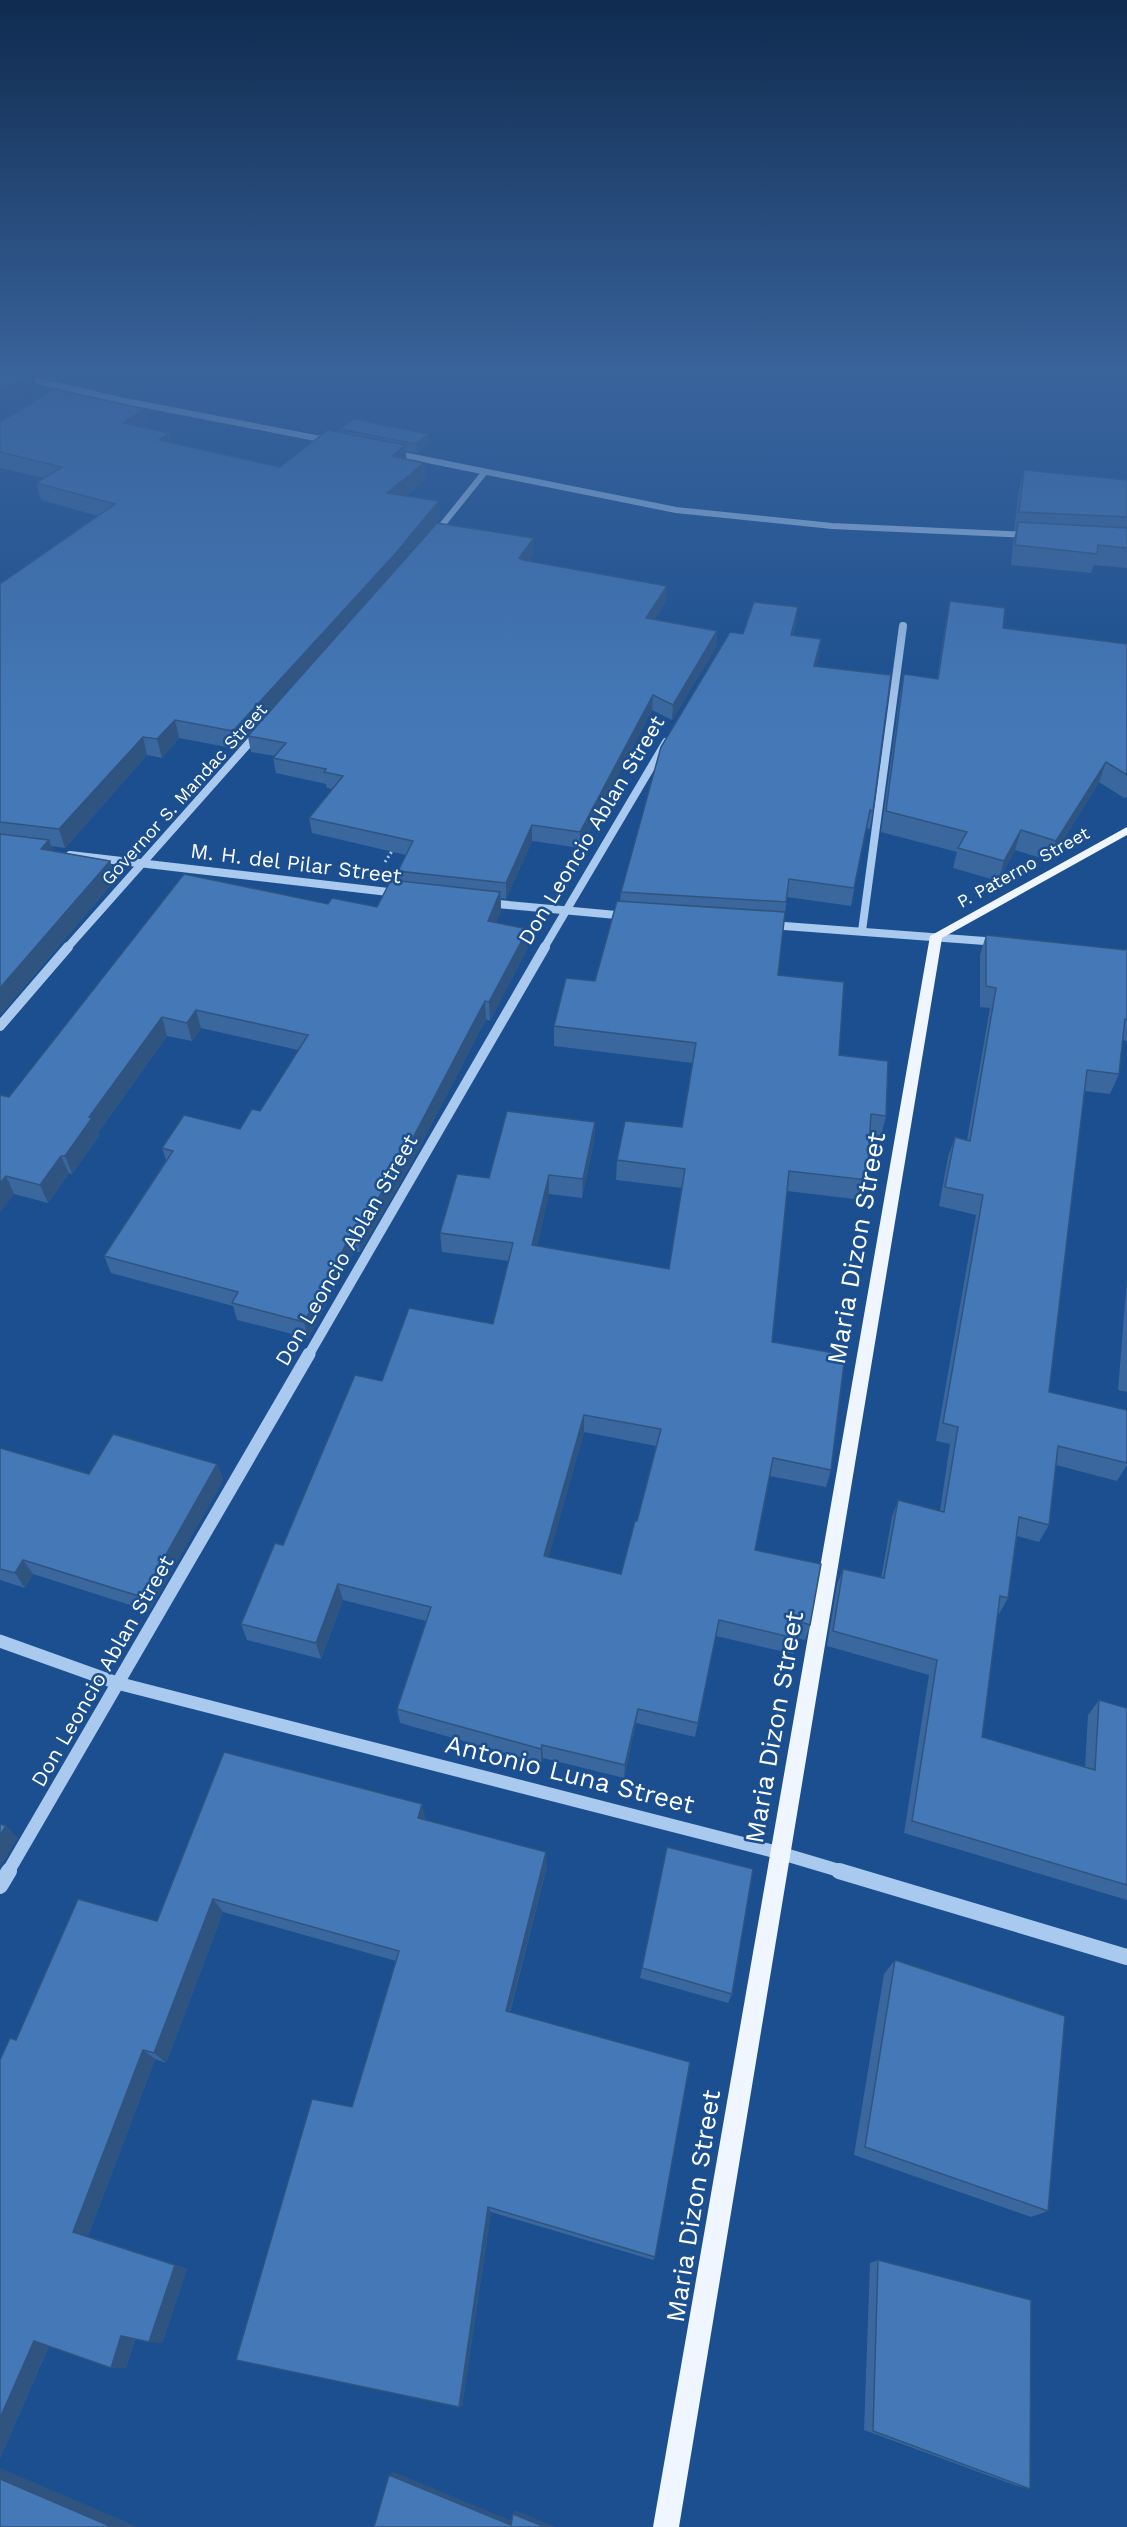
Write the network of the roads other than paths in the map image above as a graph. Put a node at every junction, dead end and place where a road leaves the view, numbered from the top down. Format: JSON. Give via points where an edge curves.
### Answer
{"nodes":[{"id":1,"x":469,"y":492,"type":"edge"},
{"id":2,"x":582,"y":492,"type":"edge"},
{"id":3,"x":1032,"y":536,"type":"edge"},
{"id":4,"x":431,"y":538,"type":"edge"},
{"id":5,"x":903,"y":625,"type":"dead end"},
{"id":6,"x":264,"y":727,"type":"edge"},
{"id":7,"x":675,"y":728,"type":"edge"},
{"id":8,"x":1127,"y":830,"type":"edge"},
{"id":9,"x":58,"y":853,"type":"edge"},
{"id":10,"x":140,"y":864,"type":"junction"},
{"id":11,"x":413,"y":895,"type":"edge"},
{"id":12,"x":471,"y":901,"type":"edge"},
{"id":13,"x":564,"y":912,"type":"junction"},
{"id":14,"x":636,"y":916,"type":"edge"},
{"id":15,"x":766,"y":925,"type":"edge"},
{"id":16,"x":862,"y":931,"type":"junction"},
{"id":17,"x":936,"y":936,"type":"junction"},
{"id":18,"x":1010,"y":943,"type":"edge"},
{"id":19,"x":0,"y":1026,"type":"edge"},
{"id":20,"x":0,"y":1641,"type":"edge"},
{"id":21,"x":117,"y":1683,"type":"junction"},
{"id":22,"x":780,"y":1853,"type":"junction"},
{"id":23,"x":0,"y":1886,"type":"edge"},
{"id":24,"x":1127,"y":1957,"type":"edge"},
{"id":25,"x":666,"y":2527,"type":"edge"}],
"edges":[{"from":1,"to":4,"type":"street"},
{"from":2,"to":3,"type":"street","via":[[676,510],[760,520]]},
{"from":5,"to":16,"type":"street"},
{"from":6,"to":10,"type":"street","name":"Governor S. Mandac Street"},
{"from":7,"to":13,"type":"street","name":"Don Leoncio Ablan Street"},
{"from":8,"to":17,"type":"main road","name":"P. Paterno Street"},
{"from":9,"to":10,"type":"street","name":"M. H. del Pilar Street"},
{"from":10,"to":11,"type":"street","name":"M. H. del Pilar Street"},
{"from":10,"to":19,"type":"street","name":"Governor S. Mandac Street"},
{"from":12,"to":13,"type":"street"},
{"from":13,"to":14,"type":"street"},
{"from":13,"to":21,"type":"street","name":"Don Leoncio Ablan Street"},
{"from":15,"to":16,"type":"street"},
{"from":16,"to":17,"type":"street"},
{"from":17,"to":18,"type":"street"},
{"from":17,"to":22,"type":"main road","name":"Maria Dizon Street"},
{"from":20,"to":21,"type":"street","name":"Antonio Luna Street"},
{"from":21,"to":22,"type":"street","name":"Antonio Luna Street"},
{"from":21,"to":23,"type":"street","name":"Don Leoncio Ablan Street"},
{"from":22,"to":24,"type":"street","name":"Antonio Luna Street"},
{"from":22,"to":25,"type":"main road","name":"Maria Dizon Street"}]}
